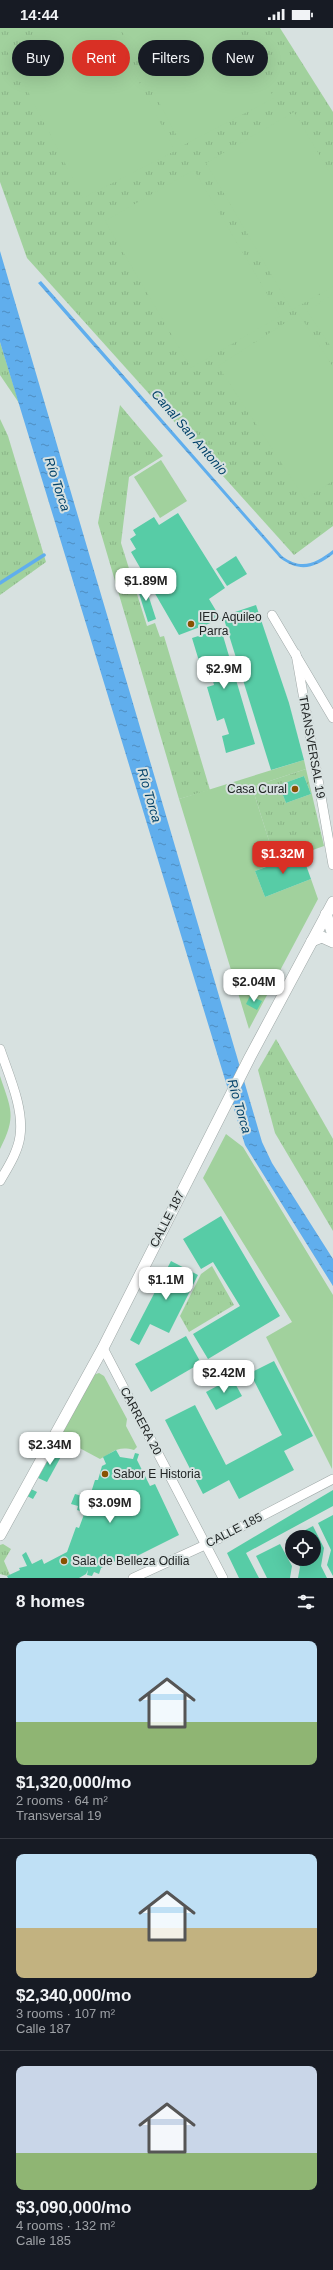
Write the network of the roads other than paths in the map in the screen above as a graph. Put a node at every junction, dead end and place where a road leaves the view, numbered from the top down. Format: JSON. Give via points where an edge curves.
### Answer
{"nodes":[{"id":1,"x":272,"y":615,"type":"dead end"},
{"id":2,"x":296,"y":654,"type":"junction"},
{"id":3,"x":333,"y":718,"type":"edge"},
{"id":4,"x":333,"y":865,"type":"edge"},
{"id":5,"x":333,"y":902,"type":"edge"},
{"id":6,"x":326,"y":914,"type":"junction"},
{"id":7,"x":333,"y":935,"type":"edge"},
{"id":8,"x":312,"y":941,"type":"junction"},
{"id":9,"x":333,"y":942,"type":"edge"},
{"id":10,"x":0,"y":1049,"type":"edge"},
{"id":11,"x":0,"y":1181,"type":"edge"},
{"id":12,"x":103,"y":1348,"type":"junction"},
{"id":13,"x":333,"y":1479,"type":"edge"},
{"id":14,"x":0,"y":1535,"type":"edge"},
{"id":15,"x":205,"y":1545,"type":"junction"},
{"id":16,"x":133,"y":1578,"type":"edge"},
{"id":17,"x":223,"y":1578,"type":"edge"}],
"edges":[{"from":1,"to":2,"type":"street"},
{"from":2,"to":3,"type":"street"},
{"from":2,"to":4,"type":"street","name":"TRANSVERSAL 19"},
{"from":5,"to":6,"type":"street","name":"CALLE 187"},
{"from":6,"to":7,"type":"street"},
{"from":6,"to":8,"type":"street","name":"CALLE 187"},
{"from":8,"to":9,"type":"street","via":[[322,937]]},
{"from":8,"to":12,"type":"street","name":"CALLE 187"},
{"from":10,"to":11,"type":"street","via":[[18,1108],[20,1136],[15,1153]]},
{"from":12,"to":14,"type":"street","name":"CALLE 187"},
{"from":12,"to":15,"type":"street","name":"CARRERA 20"},
{"from":13,"to":15,"type":"street","name":"CALLE 185"},
{"from":15,"to":16,"type":"street","name":"CALLE 185"},
{"from":15,"to":17,"type":"street","name":"CARRERA 20"}]}
